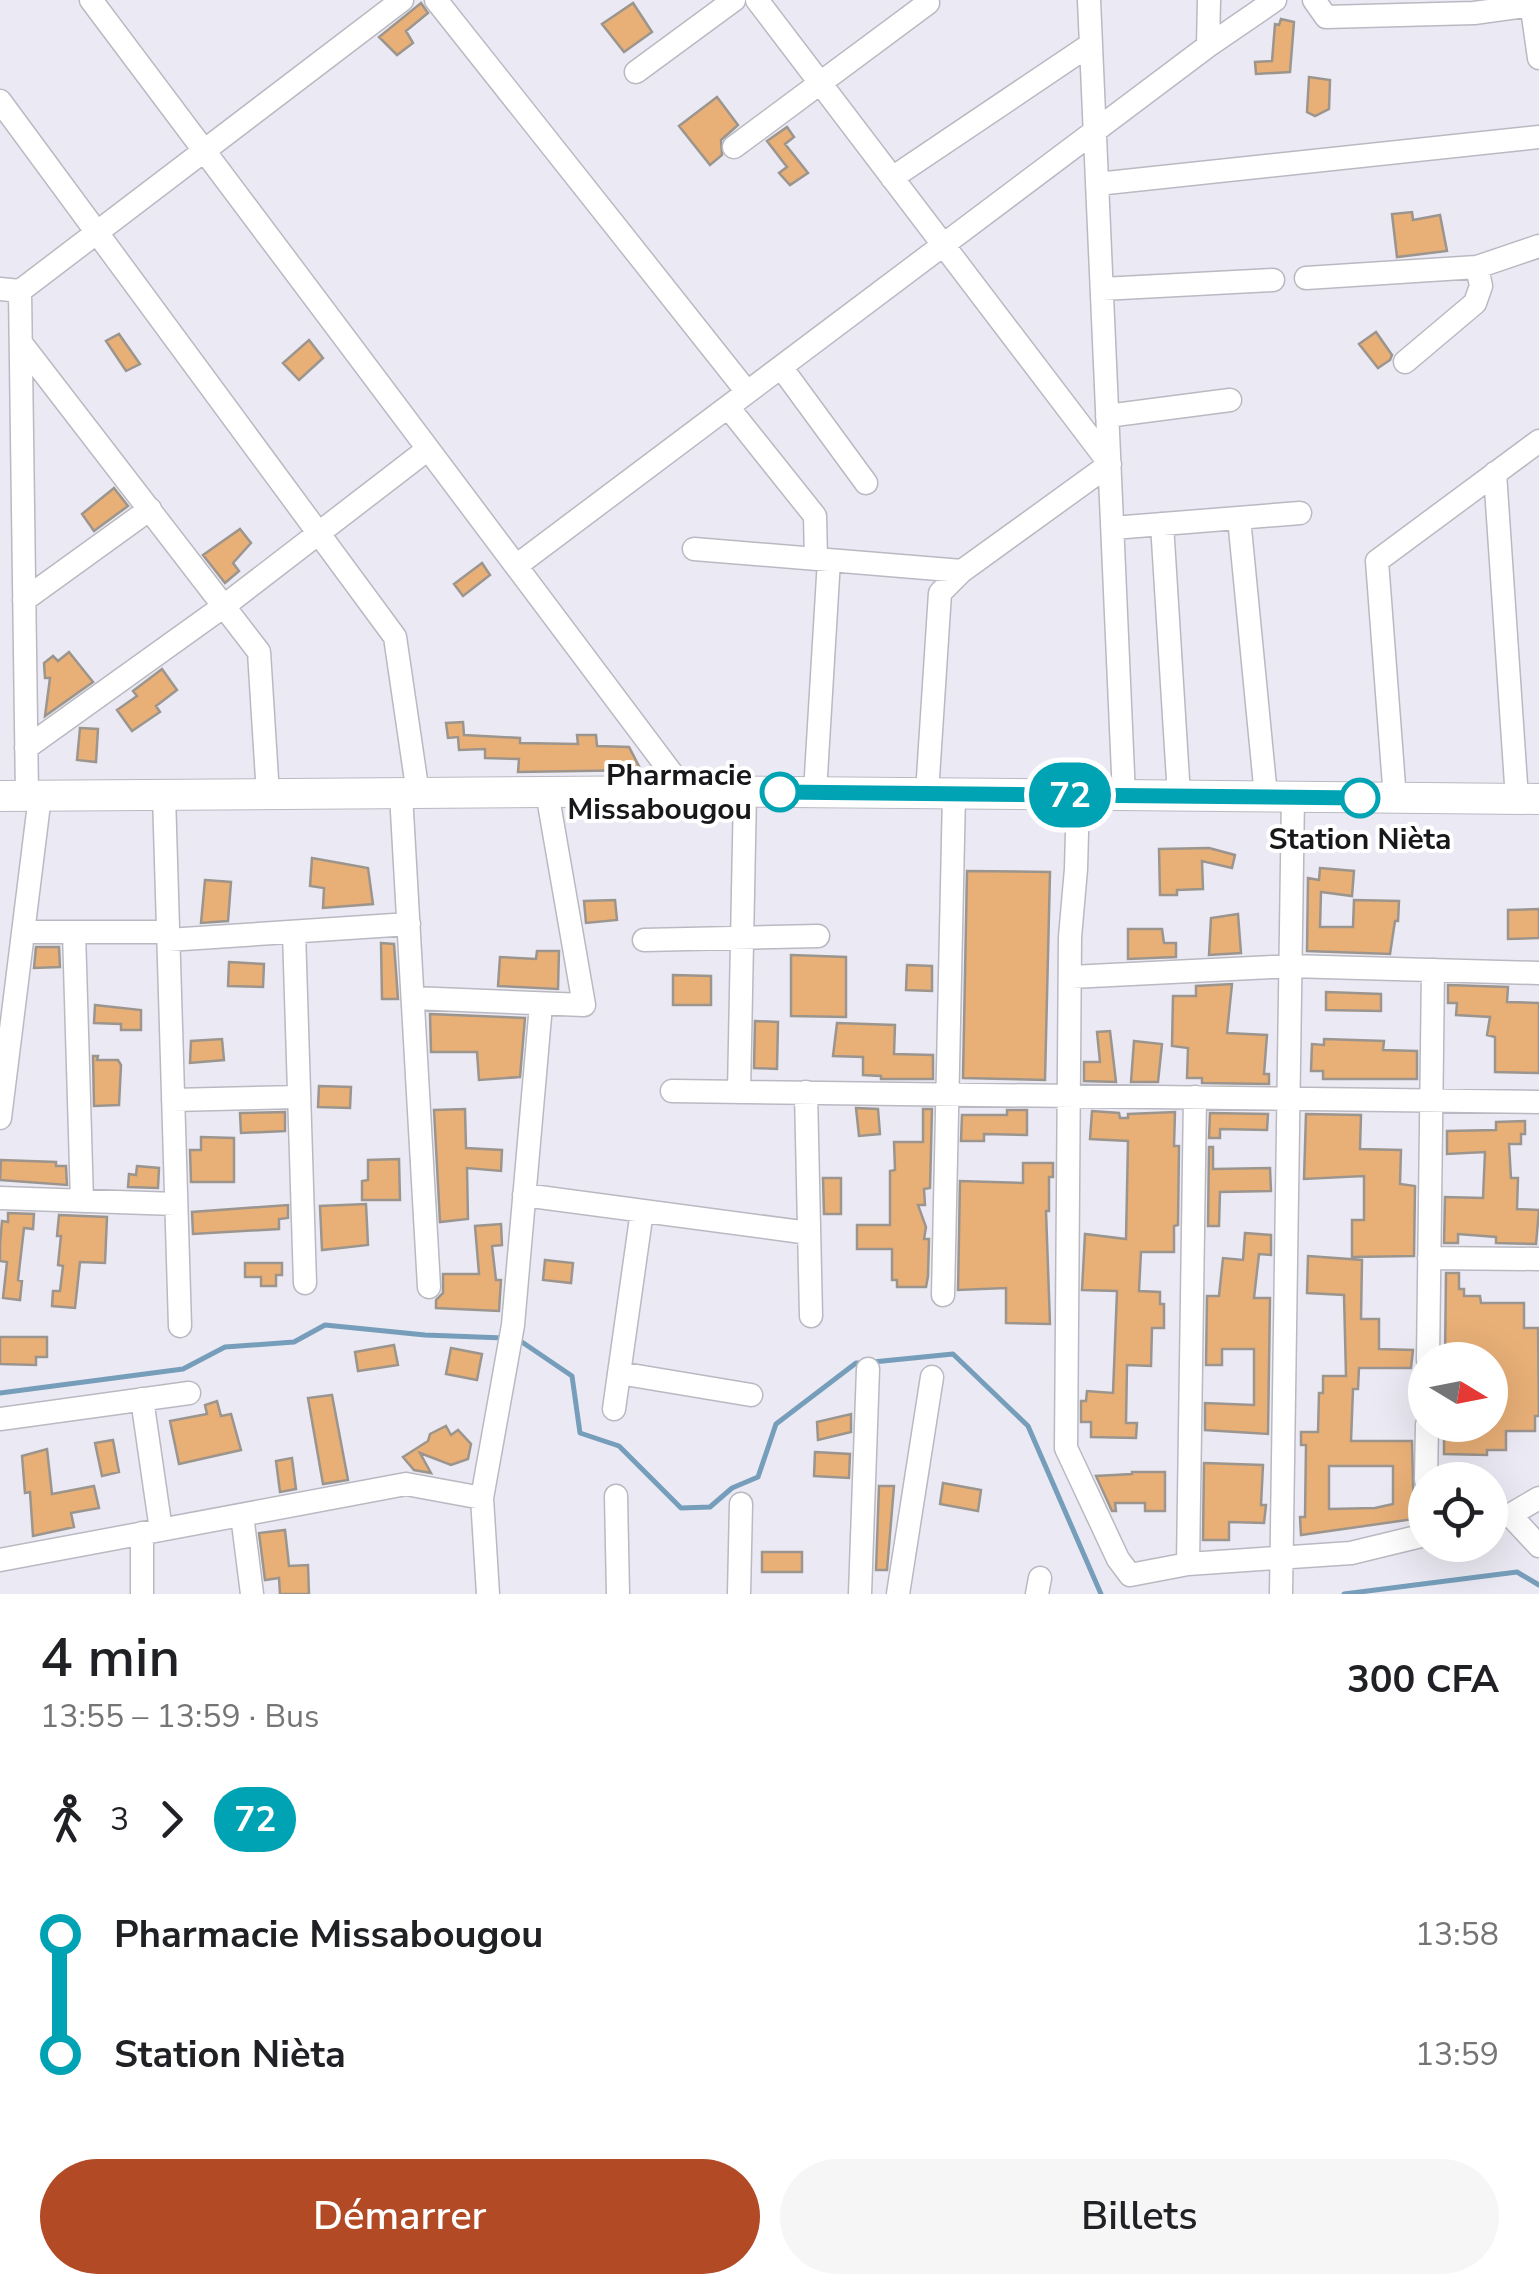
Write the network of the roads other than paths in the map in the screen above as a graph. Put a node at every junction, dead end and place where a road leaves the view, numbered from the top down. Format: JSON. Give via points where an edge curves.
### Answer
{"nodes":[{"id":1,"x":91,"y":0,"type":"edge"},
{"id":2,"x":402,"y":0,"type":"edge"},
{"id":3,"x":436,"y":0,"type":"edge"},
{"id":4,"x":734,"y":0,"type":"edge"},
{"id":5,"x":757,"y":0,"type":"edge"},
{"id":6,"x":1089,"y":0,"type":"edge"},
{"id":7,"x":1208,"y":0,"type":"edge"},
{"id":8,"x":1275,"y":0,"type":"edge"},
{"id":9,"x":1314,"y":0,"type":"edge"},
{"id":10,"x":928,"y":3,"type":"dead end"},
{"id":11,"x":1091,"y":44,"type":"junction"},
{"id":12,"x":1208,"y":46,"type":"junction"},
{"id":13,"x":1539,"y":58,"type":"edge"},
{"id":14,"x":636,"y":72,"type":"dead end"},
{"id":15,"x":820,"y":83,"type":"junction"},
{"id":16,"x":0,"y":101,"type":"edge"},
{"id":17,"x":1096,"y":130,"type":"junction"},
{"id":18,"x":1539,"y":137,"type":"edge"},
{"id":19,"x":734,"y":146,"type":"dead end"},
{"id":20,"x":204,"y":151,"type":"junction"},
{"id":21,"x":892,"y":178,"type":"junction"},
{"id":22,"x":1097,"y":184,"type":"junction"},
{"id":23,"x":97,"y":232,"type":"junction"},
{"id":24,"x":943,"y":245,"type":"junction"},
{"id":25,"x":1539,"y":246,"type":"edge"},
{"id":26,"x":1477,"y":267,"type":"junction"},
{"id":27,"x":1306,"y":278,"type":"dead end"},
{"id":28,"x":1273,"y":280,"type":"dead end"},
{"id":29,"x":1102,"y":289,"type":"junction"},
{"id":30,"x":10,"y":290,"type":"edge"},
{"id":31,"x":21,"y":343,"type":"junction"},
{"id":32,"x":1405,"y":362,"type":"dead end"},
{"id":33,"x":781,"y":367,"type":"junction"},
{"id":34,"x":738,"y":400,"type":"junction"},
{"id":35,"x":1230,"y":400,"type":"dead end"},
{"id":36,"x":11,"y":408,"type":"edge"},
{"id":37,"x":1108,"y":416,"type":"junction"},
{"id":38,"x":1539,"y":441,"type":"edge"},
{"id":39,"x":428,"y":449,"type":"junction"},
{"id":40,"x":1110,"y":464,"type":"junction"},
{"id":41,"x":1495,"y":473,"type":"junction"},
{"id":42,"x":866,"y":482,"type":"dead end"},
{"id":43,"x":150,"y":509,"type":"junction"},
{"id":44,"x":1300,"y":513,"type":"dead end"},
{"id":45,"x":12,"y":514,"type":"edge"},
{"id":46,"x":1240,"y":518,"type":"junction"},
{"id":47,"x":1162,"y":524,"type":"junction"},
{"id":48,"x":1112,"y":528,"type":"junction"},
{"id":49,"x":318,"y":532,"type":"junction"},
{"id":50,"x":694,"y":549,"type":"dead end"},
{"id":51,"x":822,"y":560,"type":"junction"},
{"id":52,"x":516,"y":566,"type":"junction"},
{"id":53,"x":962,"y":571,"type":"junction"},
{"id":54,"x":224,"y":606,"type":"junction"},
{"id":55,"x":25,"y":608,"type":"junction"},
{"id":56,"x":0,"y":618,"type":"edge"},
{"id":57,"x":26,"y":748,"type":"junction"},
{"id":58,"x":685,"y":791,"type":"junction"},
{"id":59,"x":548,"y":792,"type":"junction"},
{"id":60,"x":746,"y":792,"type":"junction"},
{"id":61,"x":815,"y":792,"type":"junction"},
{"id":62,"x":410,"y":794,"type":"junction"},
{"id":63,"x":941,"y":794,"type":"junction"},
{"id":64,"x":164,"y":795,"type":"junction"},
{"id":65,"x":268,"y":795,"type":"junction"},
{"id":66,"x":1078,"y":795,"type":"junction"},
{"id":67,"x":22,"y":796,"type":"edge"},
{"id":68,"x":1124,"y":796,"type":"junction"},
{"id":69,"x":1179,"y":796,"type":"junction"},
{"id":70,"x":1279,"y":796,"type":"junction"},
{"id":71,"x":1394,"y":799,"type":"junction"},
{"id":72,"x":1528,"y":799,"type":"edge"},
{"id":73,"x":408,"y":924,"type":"junction"},
{"id":74,"x":23,"y":932,"type":"junction"},
{"id":75,"x":74,"y":932,"type":"junction"},
{"id":76,"x":294,"y":932,"type":"junction"},
{"id":77,"x":168,"y":936,"type":"junction"},
{"id":78,"x":818,"y":936,"type":"dead end"},
{"id":79,"x":742,"y":938,"type":"junction"},
{"id":80,"x":644,"y":940,"type":"dead end"},
{"id":81,"x":1290,"y":966,"type":"junction"},
{"id":82,"x":1433,"y":970,"type":"junction"},
{"id":83,"x":1539,"y":973,"type":"edge"},
{"id":84,"x":1071,"y":977,"type":"junction"},
{"id":85,"x":412,"y":998,"type":"junction"},
{"id":86,"x":541,"y":1004,"type":"junction"},
{"id":87,"x":672,"y":1091,"type":"dead end"},
{"id":88,"x":739,"y":1092,"type":"junction"},
{"id":89,"x":806,"y":1092,"type":"junction"},
{"id":90,"x":947,"y":1094,"type":"junction"},
{"id":91,"x":299,"y":1096,"type":"junction"},
{"id":92,"x":1069,"y":1096,"type":"junction"},
{"id":93,"x":1194,"y":1097,"type":"junction"},
{"id":94,"x":1288,"y":1098,"type":"junction"},
{"id":95,"x":173,"y":1100,"type":"junction"},
{"id":96,"x":1432,"y":1100,"type":"junction"},
{"id":97,"x":1539,"y":1102,"type":"edge"},
{"id":98,"x":0,"y":1118,"type":"edge"},
{"id":99,"x":524,"y":1195,"type":"junction"},
{"id":100,"x":0,"y":1198,"type":"edge"},
{"id":101,"x":82,"y":1201,"type":"junction"},
{"id":102,"x":176,"y":1204,"type":"junction"},
{"id":103,"x":642,"y":1210,"type":"junction"},
{"id":104,"x":809,"y":1233,"type":"junction"},
{"id":105,"x":1429,"y":1258,"type":"junction"},
{"id":106,"x":1539,"y":1259,"type":"edge"},
{"id":107,"x":305,"y":1283,"type":"dead end"},
{"id":108,"x":428,"y":1288,"type":"dead end"},
{"id":109,"x":943,"y":1295,"type":"dead end"},
{"id":110,"x":810,"y":1316,"type":"dead end"},
{"id":111,"x":180,"y":1326,"type":"dead end"},
{"id":112,"x":1428,"y":1342,"type":"edge"},
{"id":113,"x":868,"y":1368,"type":"dead end"},
{"id":114,"x":619,"y":1373,"type":"junction"},
{"id":115,"x":932,"y":1376,"type":"dead end"},
{"id":116,"x":189,"y":1393,"type":"dead end"},
{"id":117,"x":751,"y":1395,"type":"dead end"},
{"id":118,"x":142,"y":1399,"type":"junction"},
{"id":119,"x":614,"y":1409,"type":"dead end"},
{"id":120,"x":0,"y":1419,"type":"edge"},
{"id":121,"x":616,"y":1496,"type":"dead end"},
{"id":122,"x":482,"y":1498,"type":"junction"},
{"id":123,"x":1539,"y":1498,"type":"edge"},
{"id":124,"x":741,"y":1504,"type":"dead end"},
{"id":125,"x":1508,"y":1513,"type":"edge"},
{"id":126,"x":242,"y":1515,"type":"junction"},
{"id":127,"x":1508,"y":1523,"type":"edge"},
{"id":128,"x":152,"y":1532,"type":"junction"},
{"id":129,"x":1408,"y":1539,"type":"edge"},
{"id":130,"x":1539,"y":1546,"type":"edge"},
{"id":131,"x":0,"y":1560,"type":"edge"},
{"id":132,"x":1188,"y":1564,"type":"junction"},
{"id":133,"x":1281,"y":1575,"type":"edge"},
{"id":134,"x":142,"y":1594,"type":"edge"},
{"id":135,"x":252,"y":1594,"type":"edge"},
{"id":136,"x":488,"y":1594,"type":"edge"},
{"id":137,"x":618,"y":1594,"type":"edge"},
{"id":138,"x":739,"y":1594,"type":"edge"},
{"id":139,"x":860,"y":1594,"type":"edge"},
{"id":140,"x":898,"y":1594,"type":"edge"}],
"edges":[{"from":1,"to":20,"type":"street"},
{"from":2,"to":20,"type":"street"},
{"from":3,"to":34,"type":"street"},
{"from":4,"to":14,"type":"street"},
{"from":5,"to":15,"type":"street"},
{"from":6,"to":11,"type":"street"},
{"from":7,"to":12,"type":"street"},
{"from":8,"to":12,"type":"street"},
{"from":9,"to":13,"type":"street","via":[[1326,17],[1525,6],[1532,8]]},
{"from":10,"to":15,"type":"street"},
{"from":11,"to":17,"type":"street"},
{"from":11,"to":21,"type":"street"},
{"from":12,"to":17,"type":"street"},
{"from":15,"to":19,"type":"street"},
{"from":15,"to":21,"type":"street"},
{"from":16,"to":23,"type":"street"},
{"from":17,"to":22,"type":"street"},
{"from":17,"to":24,"type":"street"},
{"from":18,"to":22,"type":"street"},
{"from":20,"to":23,"type":"street"},
{"from":20,"to":39,"type":"street"},
{"from":21,"to":24,"type":"street"},
{"from":22,"to":29,"type":"street"},
{"from":23,"to":30,"type":"street"},
{"from":23,"to":49,"type":"street"},
{"from":24,"to":33,"type":"street"},
{"from":24,"to":40,"type":"street"},
{"from":25,"to":26,"type":"street"},
{"from":26,"to":27,"type":"street"},
{"from":26,"to":32,"type":"street","via":[[1476,303]]},
{"from":28,"to":29,"type":"street"},
{"from":29,"to":37,"type":"street"},
{"from":30,"to":31,"type":"street"},
{"from":31,"to":36,"type":"street"},
{"from":31,"to":43,"type":"street"},
{"from":33,"to":34,"type":"street"},
{"from":33,"to":42,"type":"street"},
{"from":34,"to":51,"type":"street","via":[[816,516]]},
{"from":34,"to":52,"type":"street"},
{"from":35,"to":37,"type":"street"},
{"from":36,"to":45,"type":"street"},
{"from":37,"to":40,"type":"street"},
{"from":38,"to":41,"type":"street"},
{"from":39,"to":49,"type":"street"},
{"from":39,"to":52,"type":"street"},
{"from":40,"to":48,"type":"street"},
{"from":40,"to":53,"type":"street"},
{"from":41,"to":71,"type":"street","via":[[1377,561]]},
{"from":41,"to":72,"type":"street"},
{"from":43,"to":54,"type":"street"},
{"from":43,"to":55,"type":"street"},
{"from":44,"to":46,"type":"street"},
{"from":45,"to":55,"type":"street"},
{"from":46,"to":47,"type":"street"},
{"from":46,"to":70,"type":"street"},
{"from":47,"to":48,"type":"street"},
{"from":47,"to":69,"type":"street"},
{"from":48,"to":68,"type":"street"},
{"from":49,"to":54,"type":"street"},
{"from":49,"to":62,"type":"street","via":[[395,636]]},
{"from":50,"to":51,"type":"street"},
{"from":51,"to":53,"type":"street"},
{"from":51,"to":61,"type":"street"},
{"from":52,"to":58,"type":"street"},
{"from":53,"to":63,"type":"street","via":[[940,593]]},
{"from":54,"to":57,"type":"street"},
{"from":54,"to":65,"type":"street","via":[[259,652]]},
{"from":55,"to":56,"type":"street"},
{"from":55,"to":57,"type":"street"},
{"from":57,"to":67,"type":"street"},
{"from":58,"to":59,"type":"main road"},
{"from":58,"to":60,"type":"main road"},
{"from":59,"to":62,"type":"main road"},
{"from":59,"to":86,"type":"street","via":[[584,1005]]},
{"from":60,"to":61,"type":"main road"},
{"from":60,"to":79,"type":"street"},
{"from":61,"to":63,"type":"main road"},
{"from":62,"to":65,"type":"main road"},
{"from":62,"to":73,"type":"street"},
{"from":63,"to":66,"type":"main road"},
{"from":63,"to":90,"type":"street"},
{"from":64,"to":65,"type":"main road"},
{"from":64,"to":67,"type":"main road"},
{"from":64,"to":77,"type":"street"},
{"from":66,"to":68,"type":"main road"},
{"from":66,"to":84,"type":"street"},
{"from":67,"to":74,"type":"street"},
{"from":68,"to":69,"type":"main road"},
{"from":69,"to":70,"type":"main road"},
{"from":70,"to":71,"type":"main road"},
{"from":70,"to":81,"type":"street"},
{"from":71,"to":72,"type":"main road"},
{"from":73,"to":76,"type":"street"},
{"from":73,"to":85,"type":"street"},
{"from":74,"to":75,"type":"street"},
{"from":74,"to":98,"type":"street"},
{"from":75,"to":77,"type":"street"},
{"from":75,"to":101,"type":"street"},
{"from":76,"to":77,"type":"street"},
{"from":76,"to":91,"type":"street"},
{"from":77,"to":95,"type":"street"},
{"from":78,"to":79,"type":"street"},
{"from":79,"to":80,"type":"street"},
{"from":79,"to":88,"type":"street"},
{"from":81,"to":82,"type":"street"},
{"from":81,"to":84,"type":"street"},
{"from":81,"to":94,"type":"street"},
{"from":82,"to":83,"type":"street"},
{"from":82,"to":96,"type":"street"},
{"from":84,"to":92,"type":"street"},
{"from":85,"to":86,"type":"street"},
{"from":85,"to":108,"type":"street"},
{"from":86,"to":99,"type":"street"},
{"from":87,"to":88,"type":"street"},
{"from":88,"to":89,"type":"street"},
{"from":89,"to":90,"type":"street"},
{"from":89,"to":104,"type":"street"},
{"from":90,"to":92,"type":"street"},
{"from":90,"to":109,"type":"street"},
{"from":91,"to":95,"type":"street"},
{"from":91,"to":107,"type":"street"},
{"from":92,"to":93,"type":"street"},
{"from":92,"to":132,"type":"street","via":[[1066,1448],[1130,1574]]},
{"from":93,"to":94,"type":"street"},
{"from":93,"to":132,"type":"street"},
{"from":94,"to":96,"type":"street"},
{"from":94,"to":133,"type":"street"},
{"from":95,"to":102,"type":"street"},
{"from":96,"to":97,"type":"street"},
{"from":96,"to":105,"type":"street"},
{"from":99,"to":103,"type":"street"},
{"from":99,"to":122,"type":"street","via":[[512,1325]]},
{"from":100,"to":101,"type":"street"},
{"from":101,"to":102,"type":"street"},
{"from":102,"to":111,"type":"street"},
{"from":103,"to":104,"type":"street"},
{"from":103,"to":114,"type":"street"},
{"from":104,"to":110,"type":"street"},
{"from":105,"to":106,"type":"street"},
{"from":105,"to":112,"type":"street"},
{"from":113,"to":139,"type":"street"},
{"from":114,"to":117,"type":"street"},
{"from":114,"to":119,"type":"street"},
{"from":115,"to":140,"type":"street"},
{"from":116,"to":118,"type":"street"},
{"from":118,"to":120,"type":"street"},
{"from":118,"to":128,"type":"street"},
{"from":121,"to":137,"type":"street"},
{"from":122,"to":126,"type":"street","via":[[406,1484]]},
{"from":122,"to":136,"type":"street"},
{"from":123,"to":125,"type":"street"},
{"from":124,"to":138,"type":"street"},
{"from":126,"to":128,"type":"street"},
{"from":126,"to":135,"type":"street"},
{"from":127,"to":130,"type":"street"},
{"from":128,"to":131,"type":"street"},
{"from":128,"to":134,"type":"street"},
{"from":129,"to":133,"type":"street"},
{"from":132,"to":133,"type":"street"}]}
